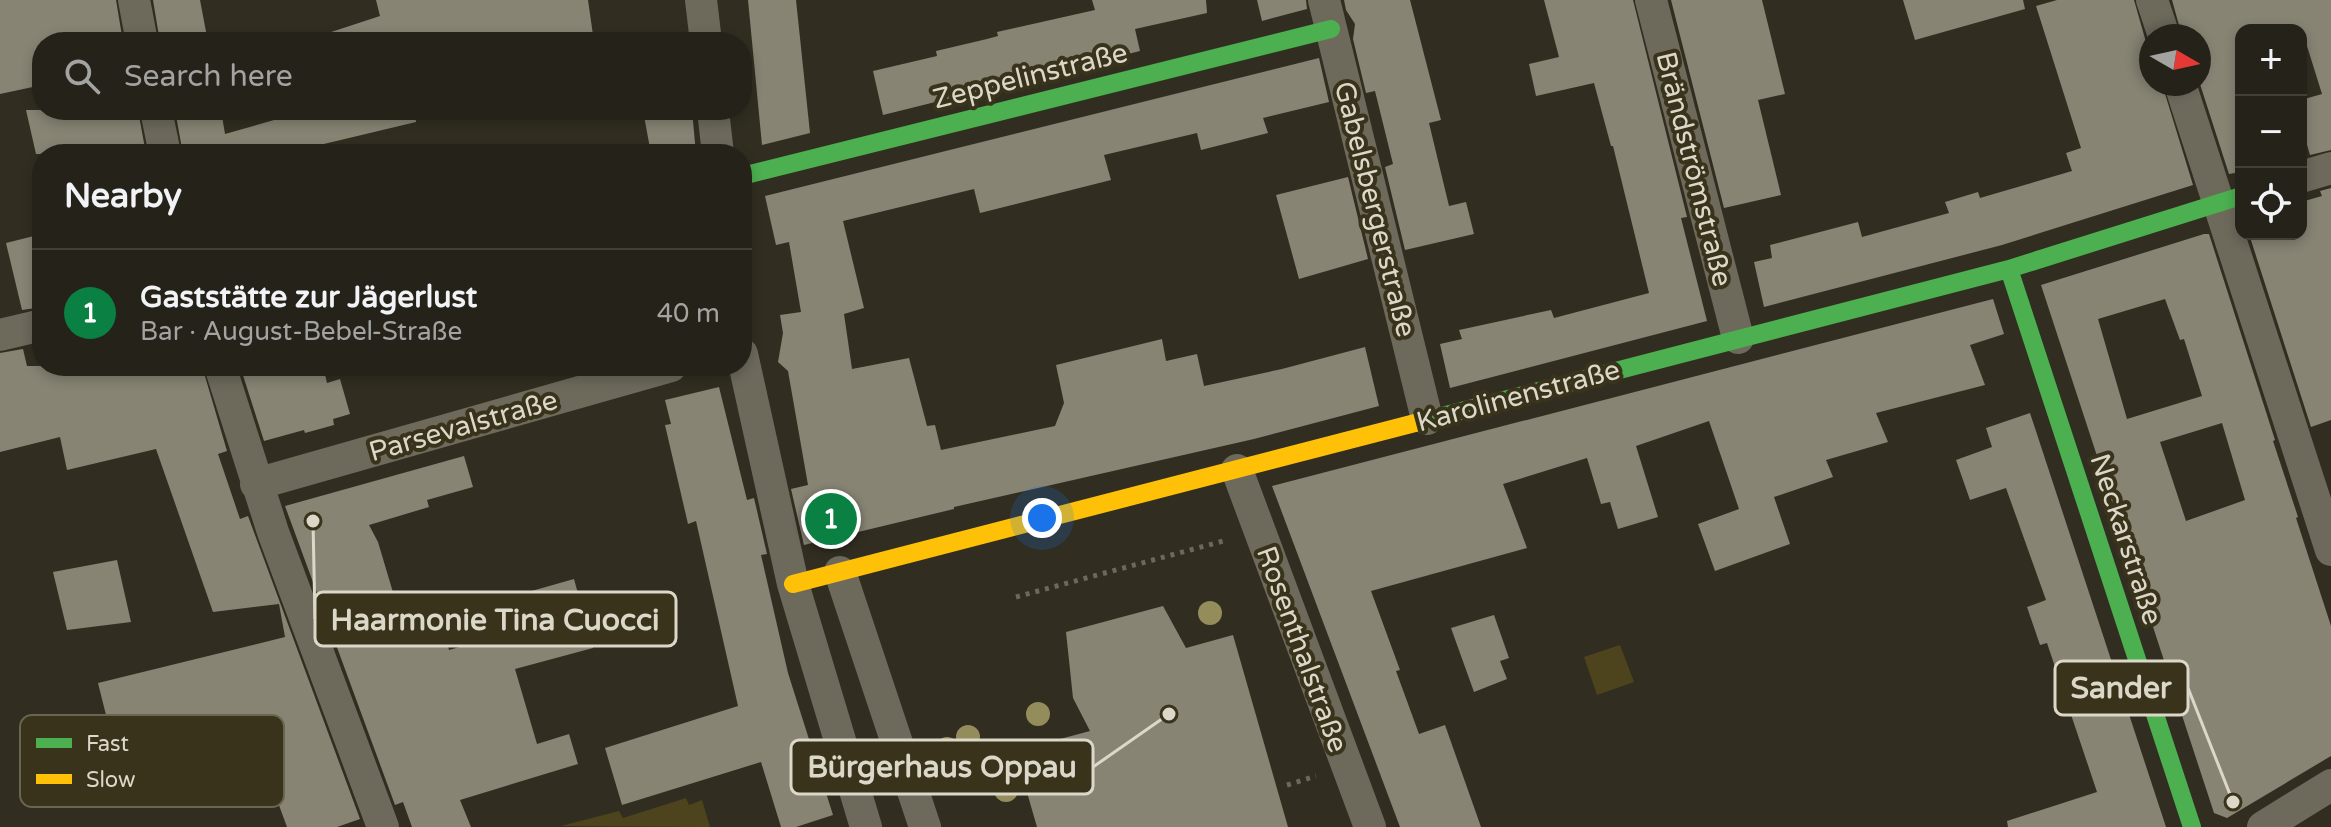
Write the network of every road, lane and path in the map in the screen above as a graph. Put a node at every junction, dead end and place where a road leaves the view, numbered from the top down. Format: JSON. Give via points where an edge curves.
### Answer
{"nodes":[{"id":1,"x":134,"y":0,"type":"edge"},
{"id":2,"x":701,"y":0,"type":"edge"},
{"id":3,"x":1651,"y":0,"type":"edge"},
{"id":4,"x":2152,"y":0,"type":"edge"},
{"id":5,"x":1328,"y":14,"type":"edge"},
{"id":6,"x":2160,"y":24,"type":"edge"},
{"id":7,"x":140,"y":32,"type":"edge"},
{"id":8,"x":705,"y":32,"type":"edge"},
{"id":9,"x":2185,"y":96,"type":"edge"},
{"id":10,"x":158,"y":120,"type":"edge"},
{"id":11,"x":714,"y":120,"type":"edge"},
{"id":12,"x":163,"y":144,"type":"edge"},
{"id":13,"x":717,"y":144,"type":"edge"},
{"id":14,"x":2331,"y":168,"type":"edge"},
{"id":15,"x":752,"y":173,"type":"edge"},
{"id":16,"x":2307,"y":175,"type":"edge"},
{"id":17,"x":2230,"y":200,"type":"edge"},
{"id":18,"x":2009,"y":269,"type":"junction"},
{"id":19,"x":32,"y":327,"type":"edge"},
{"id":20,"x":0,"y":335,"type":"edge"},
{"id":21,"x":1738,"y":338,"type":"junction"},
{"id":22,"x":223,"y":376,"type":"edge"},
{"id":23,"x":636,"y":376,"type":"edge"},
{"id":24,"x":747,"y":376,"type":"edge"},
{"id":25,"x":1427,"y":419,"type":"junction"},
{"id":26,"x":1237,"y":470,"type":"junction"},
{"id":27,"x":256,"y":484,"type":"junction"},
{"id":28,"x":1259,"y":531,"type":"junction"},
{"id":29,"x":2331,"y":550,"type":"edge"},
{"id":30,"x":840,"y":572,"type":"junction"},
{"id":31,"x":793,"y":584,"type":"junction"},
{"id":32,"x":1016,"y":597,"type":"dead end"},
{"id":33,"x":2331,"y":785,"type":"edge"},
{"id":34,"x":383,"y":827,"type":"edge"},
{"id":35,"x":866,"y":827,"type":"edge"},
{"id":36,"x":925,"y":827,"type":"edge"},
{"id":37,"x":1370,"y":827,"type":"edge"},
{"id":38,"x":2192,"y":827,"type":"edge"},
{"id":39,"x":2263,"y":827,"type":"edge"}],
"edges":[{"from":1,"to":7,"type":"street"},
{"from":2,"to":8,"type":"street"},
{"from":3,"to":21,"type":"street","name":"Brändströmstraße"},
{"from":4,"to":6,"type":"street"},
{"from":5,"to":15,"type":"street","name":"Zeppelinstraße"},
{"from":5,"to":25,"type":"street","name":"Gabelsbergerstraße"},
{"from":9,"to":17,"type":"street"},
{"from":10,"to":12,"type":"street"},
{"from":11,"to":13,"type":"street"},
{"from":14,"to":16,"type":"street"},
{"from":17,"to":18,"type":"street","name":"Karolinenstraße"},
{"from":17,"to":29,"type":"street"},
{"from":18,"to":21,"type":"street","name":"Karolinenstraße"},
{"from":18,"to":38,"type":"street","name":"Neckarstraße"},
{"from":19,"to":20,"type":"street"},
{"from":21,"to":25,"type":"street","name":"Karolinenstraße"},
{"from":22,"to":27,"type":"street"},
{"from":23,"to":27,"type":"street","name":"Parsevalstraße"},
{"from":24,"to":31,"type":"street"},
{"from":25,"to":26,"type":"street","name":"Karolinenstraße"},
{"from":26,"to":28,"type":"street","name":"Rosenthalstraße"},
{"from":26,"to":30,"type":"street","name":"Karolinenstraße"},
{"from":27,"to":34,"type":"street"},
{"from":28,"to":32,"type":"path"},
{"from":28,"to":37,"type":"street","name":"Rosenthalstraße"},
{"from":30,"to":31,"type":"street","name":"Karolinenstraße"},
{"from":30,"to":36,"type":"street"},
{"from":31,"to":35,"type":"street"},
{"from":33,"to":39,"type":"street"}]}
